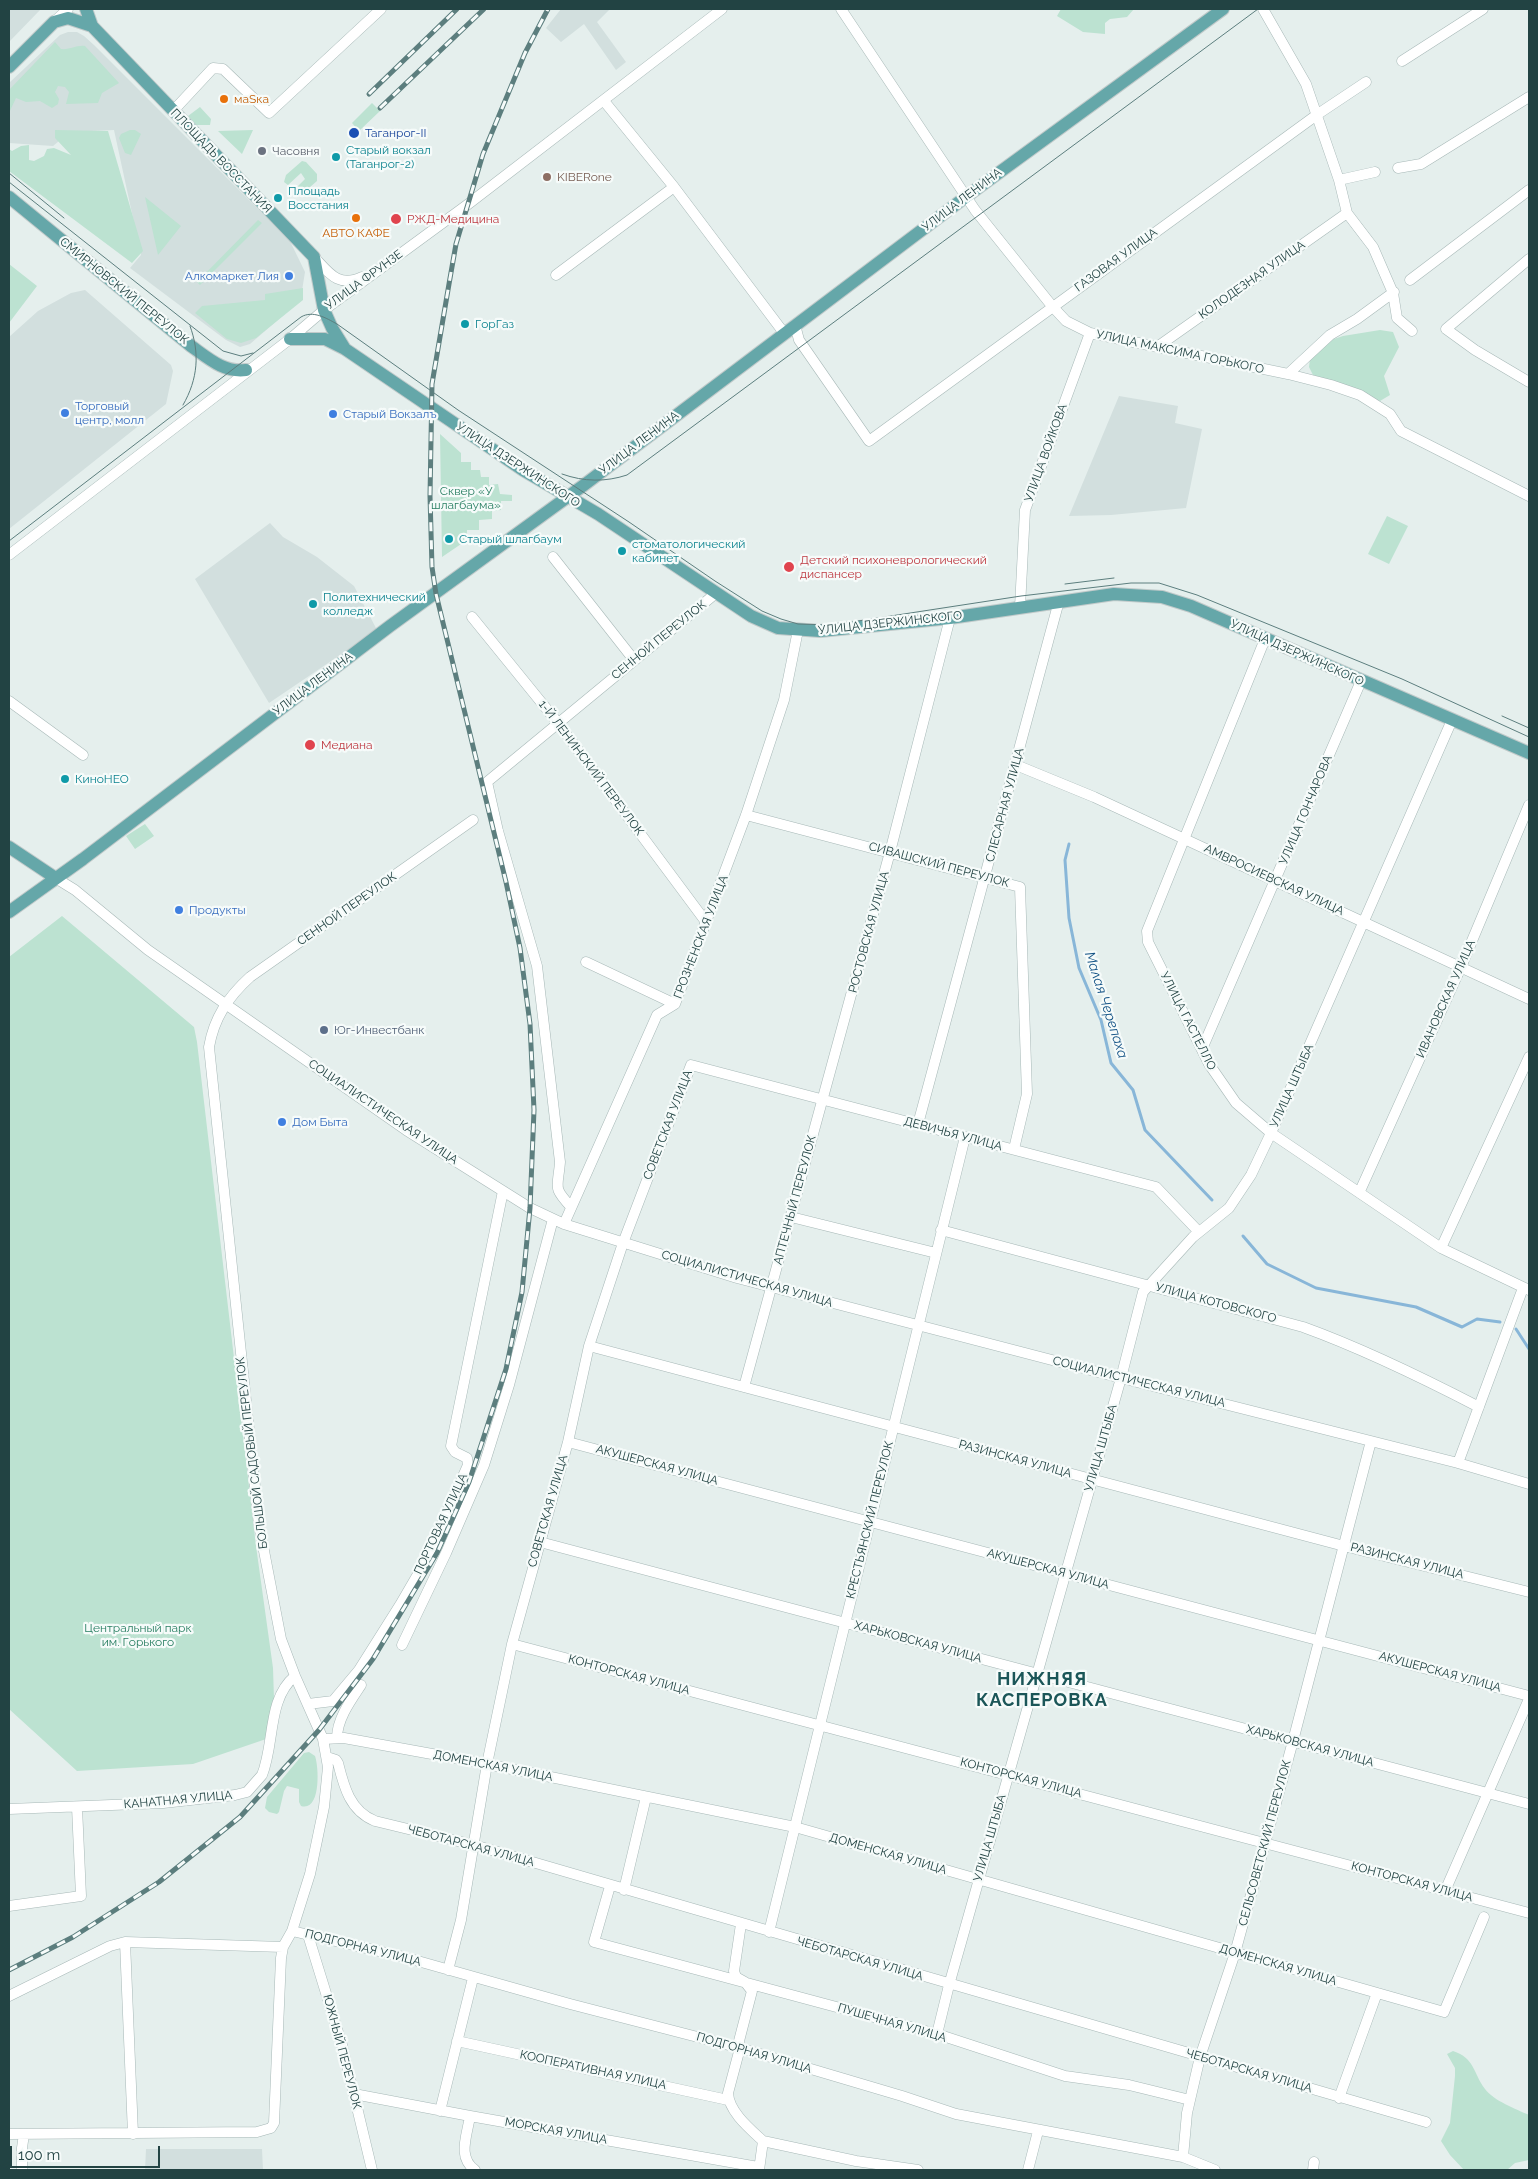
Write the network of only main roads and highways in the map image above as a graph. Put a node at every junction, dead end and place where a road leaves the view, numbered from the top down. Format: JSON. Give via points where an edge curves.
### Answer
{"nodes":[{"id":1,"x":86,"y":9,"type":"edge"},
{"id":2,"x":1223,"y":9,"type":"edge"},
{"id":3,"x":92,"y":26,"type":"junction"},
{"id":4,"x":9,"y":67,"type":"edge"},
{"id":5,"x":9,"y":197,"type":"edge"},
{"id":6,"x":324,"y":310,"type":"joint"},
{"id":7,"x":290,"y":339,"type":"road end"},
{"id":8,"x":345,"y":349,"type":"junction"},
{"id":9,"x":246,"y":370,"type":"road end"},
{"id":10,"x":568,"y":497,"type":"junction"},
{"id":11,"x":1529,"y":753,"type":"edge"},
{"id":12,"x":9,"y":847,"type":"edge"},
{"id":13,"x":54,"y":878,"type":"junction"},
{"id":14,"x":9,"y":912,"type":"edge"}],
"edges":[{"from":1,"to":3,"type":"main road","name":"ПЛОЩАДЬ ВОССТАНИЯ"},
{"from":2,"to":10,"type":"main road","name":"УЛИЦА ЛЕНИНА","via":[[967,196]]},
{"from":3,"to":4,"type":"main road","name":"ПЛОЩАДЬ ВОССТАНИЯ","via":[[68,18],[54,22]]},
{"from":3,"to":6,"type":"main road","name":"ПЛОЩАДЬ ВОССТАНИЯ","via":[[314,257]]},
{"from":5,"to":9,"type":"main road","name":"СМИРНОВСКИЙ ПЕРЕУЛОК","via":[[191,346],[220,367]]},
{"from":6,"to":8,"type":"main road","name":"УЛИЦА ДЗЕРЖИНСКОГО"},
{"from":7,"to":8,"type":"main road","via":[[325,339]]},
{"from":8,"to":10,"type":"main road","name":"УЛИЦА ДЗЕРЖИНСКОГО"},
{"from":10,"to":11,"type":"main road","name":"УЛИЦА ДЗЕРЖИНСКОГО","via":[[655,551],[715,594],[778,628],[839,630],[950,618],[1114,594],[1162,597],[1191,606]]},
{"from":10,"to":13,"type":"main road","name":"УЛИЦА ЛЕНИНА"},
{"from":12,"to":13,"type":"main road"},
{"from":13,"to":14,"type":"main road","name":"УЛИЦА ЛЕНИНА"}]}
